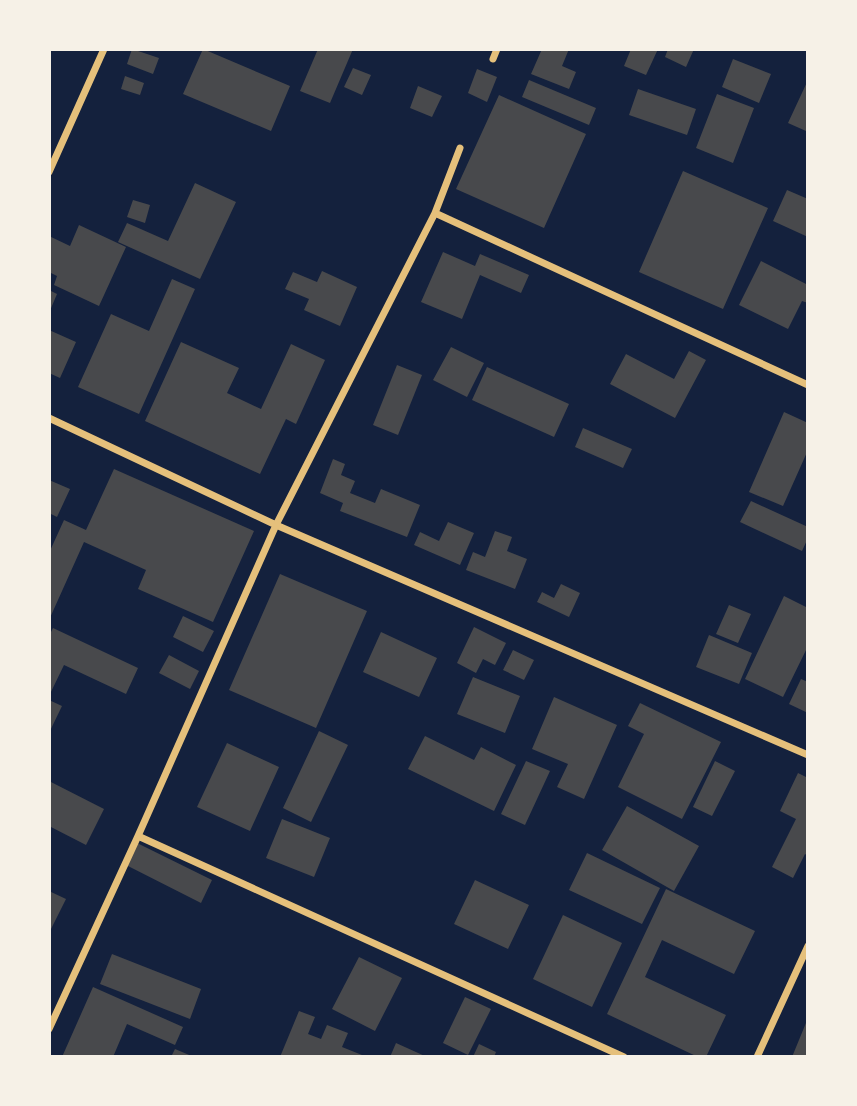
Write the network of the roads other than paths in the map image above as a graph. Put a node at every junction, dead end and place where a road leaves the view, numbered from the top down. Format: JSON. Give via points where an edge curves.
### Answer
{"nodes":[{"id":1,"x":104,"y":49,"type":"edge"},
{"id":2,"x":497,"y":49,"type":"edge"},
{"id":3,"x":493,"y":59,"type":"dead end"},
{"id":4,"x":460,"y":148,"type":"dead end"},
{"id":5,"x":49,"y":172,"type":"edge"},
{"id":6,"x":435,"y":213,"type":"junction"},
{"id":7,"x":808,"y":386,"type":"edge"},
{"id":8,"x":49,"y":418,"type":"edge"},
{"id":9,"x":276,"y":525,"type":"junction"},
{"id":10,"x":808,"y":755,"type":"edge"},
{"id":11,"x":138,"y":836,"type":"junction"},
{"id":12,"x":808,"y":946,"type":"edge"},
{"id":13,"x":49,"y":1029,"type":"edge"},
{"id":14,"x":624,"y":1057,"type":"edge"},
{"id":15,"x":757,"y":1057,"type":"edge"}],
"edges":[{"from":1,"to":5,"type":"street"},
{"from":2,"to":3,"type":"street"},
{"from":4,"to":6,"type":"street"},
{"from":6,"to":7,"type":"street"},
{"from":6,"to":9,"type":"street"},
{"from":8,"to":9,"type":"street"},
{"from":9,"to":10,"type":"street"},
{"from":9,"to":11,"type":"street"},
{"from":11,"to":13,"type":"street"},
{"from":11,"to":14,"type":"street"},
{"from":12,"to":15,"type":"street"}]}
